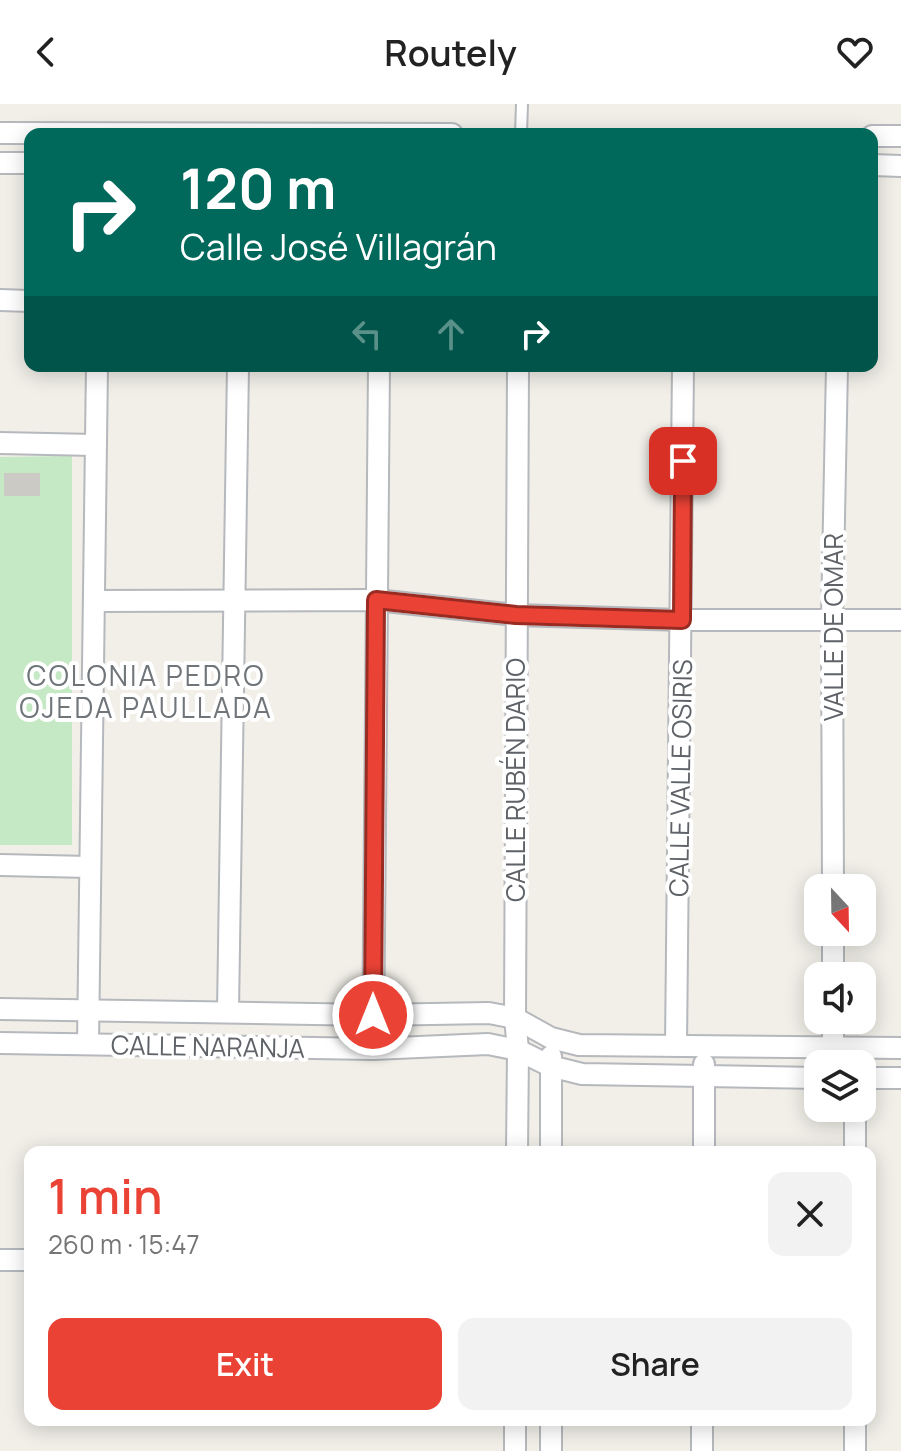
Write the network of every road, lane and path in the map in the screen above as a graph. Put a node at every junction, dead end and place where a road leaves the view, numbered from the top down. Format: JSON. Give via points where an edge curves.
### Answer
{"nodes":[{"id":1,"x":522,"y":104,"type":"edge"},
{"id":2,"x":521,"y":128,"type":"edge"},
{"id":3,"x":0,"y":133,"type":"edge"},
{"id":4,"x":24,"y":133,"type":"edge"},
{"id":5,"x":878,"y":136,"type":"edge"},
{"id":6,"x":901,"y":136,"type":"edge"},
{"id":7,"x":0,"y":163,"type":"edge"},
{"id":8,"x":24,"y":163,"type":"edge"},
{"id":9,"x":878,"y":165,"type":"edge"},
{"id":10,"x":901,"y":166,"type":"edge"},
{"id":11,"x":0,"y":300,"type":"edge"},
{"id":12,"x":24,"y":301,"type":"edge"},
{"id":13,"x":97,"y":372,"type":"edge"},
{"id":14,"x":238,"y":372,"type":"edge"},
{"id":15,"x":379,"y":372,"type":"edge"},
{"id":16,"x":518,"y":372,"type":"edge"},
{"id":17,"x":683,"y":372,"type":"edge"},
{"id":18,"x":837,"y":372,"type":"edge"},
{"id":19,"x":0,"y":443,"type":"edge"},
{"id":20,"x":95,"y":445,"type":"junction"},
{"id":21,"x":376,"y":600,"type":"junction"},
{"id":22,"x":94,"y":601,"type":"junction"},
{"id":23,"x":236,"y":601,"type":"junction"},
{"id":24,"x":516,"y":615,"type":"junction"},
{"id":25,"x":832,"y":619,"type":"junction"},
{"id":26,"x":682,"y":620,"type":"junction"},
{"id":27,"x":901,"y":620,"type":"edge"},
{"id":28,"x":0,"y":865,"type":"edge"},
{"id":29,"x":90,"y":867,"type":"junction"},
{"id":30,"x":833,"y":874,"type":"edge"},
{"id":31,"x":0,"y":1009,"type":"edge"},
{"id":32,"x":88,"y":1009,"type":"junction"},
{"id":33,"x":228,"y":1011,"type":"junction"},
{"id":34,"x":373,"y":1015,"type":"junction"},
{"id":35,"x":515,"y":1018,"type":"junction"},
{"id":36,"x":833,"y":1034,"type":"edge"},
{"id":37,"x":551,"y":1038,"type":"junction"},
{"id":38,"x":0,"y":1043,"type":"edge"},
{"id":39,"x":88,"y":1044,"type":"junction"},
{"id":40,"x":676,"y":1046,"type":"junction"},
{"id":41,"x":704,"y":1046,"type":"junction"},
{"id":42,"x":833,"y":1048,"type":"junction"},
{"id":43,"x":901,"y":1048,"type":"edge"},
{"id":44,"x":373,"y":1049,"type":"junction"},
{"id":45,"x":518,"y":1050,"type":"junction"},
{"id":46,"x":838,"y":1050,"type":"edge"},
{"id":47,"x":876,"y":1052,"type":"edge"},
{"id":48,"x":550,"y":1066,"type":"junction"},
{"id":49,"x":704,"y":1077,"type":"junction"},
{"id":50,"x":804,"y":1078,"type":"edge"},
{"id":51,"x":876,"y":1078,"type":"edge"},
{"id":52,"x":901,"y":1078,"type":"edge"},
{"id":53,"x":855,"y":1122,"type":"edge"},
{"id":54,"x":517,"y":1146,"type":"edge"},
{"id":55,"x":551,"y":1146,"type":"edge"},
{"id":56,"x":704,"y":1146,"type":"edge"},
{"id":57,"x":855,"y":1146,"type":"edge"},
{"id":58,"x":0,"y":1260,"type":"edge"},
{"id":59,"x":24,"y":1260,"type":"edge"},
{"id":60,"x":515,"y":1426,"type":"edge"},
{"id":61,"x":551,"y":1426,"type":"edge"},
{"id":62,"x":702,"y":1426,"type":"edge"},
{"id":63,"x":855,"y":1426,"type":"edge"},
{"id":64,"x":515,"y":1451,"type":"edge"},
{"id":65,"x":551,"y":1451,"type":"edge"},
{"id":66,"x":702,"y":1451,"type":"edge"},
{"id":67,"x":855,"y":1451,"type":"edge"}],
"edges":[{"from":1,"to":2,"type":"lane"},
{"from":3,"to":4,"type":"street"},
{"from":5,"to":6,"type":"street"},
{"from":7,"to":8,"type":"street"},
{"from":9,"to":10,"type":"street"},
{"from":11,"to":12,"type":"street"},
{"from":13,"to":20,"type":"street"},
{"from":14,"to":23,"type":"street"},
{"from":15,"to":21,"type":"street"},
{"from":16,"to":24,"type":"street","name":"CALLE RUBÉN DARIO"},
{"from":17,"to":26,"type":"street","name":"CALLE VALLE OSIRIS"},
{"from":18,"to":25,"type":"street","name":"VALLE DE OMAR"},
{"from":19,"to":20,"type":"street"},
{"from":20,"to":22,"type":"street"},
{"from":21,"to":23,"type":"street"},
{"from":21,"to":24,"type":"street"},
{"from":21,"to":34,"type":"street"},
{"from":22,"to":23,"type":"street"},
{"from":22,"to":29,"type":"street"},
{"from":23,"to":33,"type":"street"},
{"from":24,"to":26,"type":"street"},
{"from":24,"to":35,"type":"street","name":"CALLE RUBÉN DARIO"},
{"from":25,"to":26,"type":"street"},
{"from":25,"to":27,"type":"street"},
{"from":25,"to":30,"type":"street","name":"VALLE DE OMAR"},
{"from":26,"to":40,"type":"street","name":"CALLE VALLE OSIRIS"},
{"from":28,"to":29,"type":"street"},
{"from":29,"to":32,"type":"street"},
{"from":31,"to":32,"type":"street","name":"CALLE NARANJA"},
{"from":32,"to":33,"type":"street","name":"CALLE NARANJA"},
{"from":32,"to":39,"type":"street"},
{"from":33,"to":34,"type":"street","name":"CALLE NARANJA"},
{"from":34,"to":35,"type":"street","name":"CALLE NARANJA","via":[[489,1013]]},
{"from":34,"to":44,"type":"street"},
{"from":35,"to":37,"type":"street"},
{"from":35,"to":45,"type":"street","name":"CALLE RUBÉN DARIO"},
{"from":36,"to":42,"type":"street"},
{"from":37,"to":40,"type":"street","via":[[579,1045]]},
{"from":37,"to":48,"type":"street"},
{"from":38,"to":39,"type":"street","name":"CALLE NARANJA"},
{"from":39,"to":44,"type":"street","name":"CALLE NARANJA"},
{"from":40,"to":41,"type":"street"},
{"from":41,"to":42,"type":"street"},
{"from":41,"to":49,"type":"street"},
{"from":42,"to":46,"type":"street"},
{"from":43,"to":47,"type":"street"},
{"from":44,"to":45,"type":"street","name":"CALLE NARANJA","via":[[488,1044]]},
{"from":45,"to":48,"type":"street","name":"CALLE NARANJA"},
{"from":45,"to":54,"type":"street","name":"CALLE RUBÉN DARIO"},
{"from":48,"to":49,"type":"street","name":"CALLE NARANJA","via":[[582,1074]]},
{"from":48,"to":55,"type":"street"},
{"from":49,"to":50,"type":"street","name":"CALLE NARANJA"},
{"from":49,"to":56,"type":"street"},
{"from":51,"to":52,"type":"street"},
{"from":53,"to":57,"type":"street"},
{"from":58,"to":59,"type":"street"},
{"from":60,"to":64,"type":"street"},
{"from":61,"to":65,"type":"street"},
{"from":62,"to":66,"type":"street"},
{"from":63,"to":67,"type":"street"}]}
